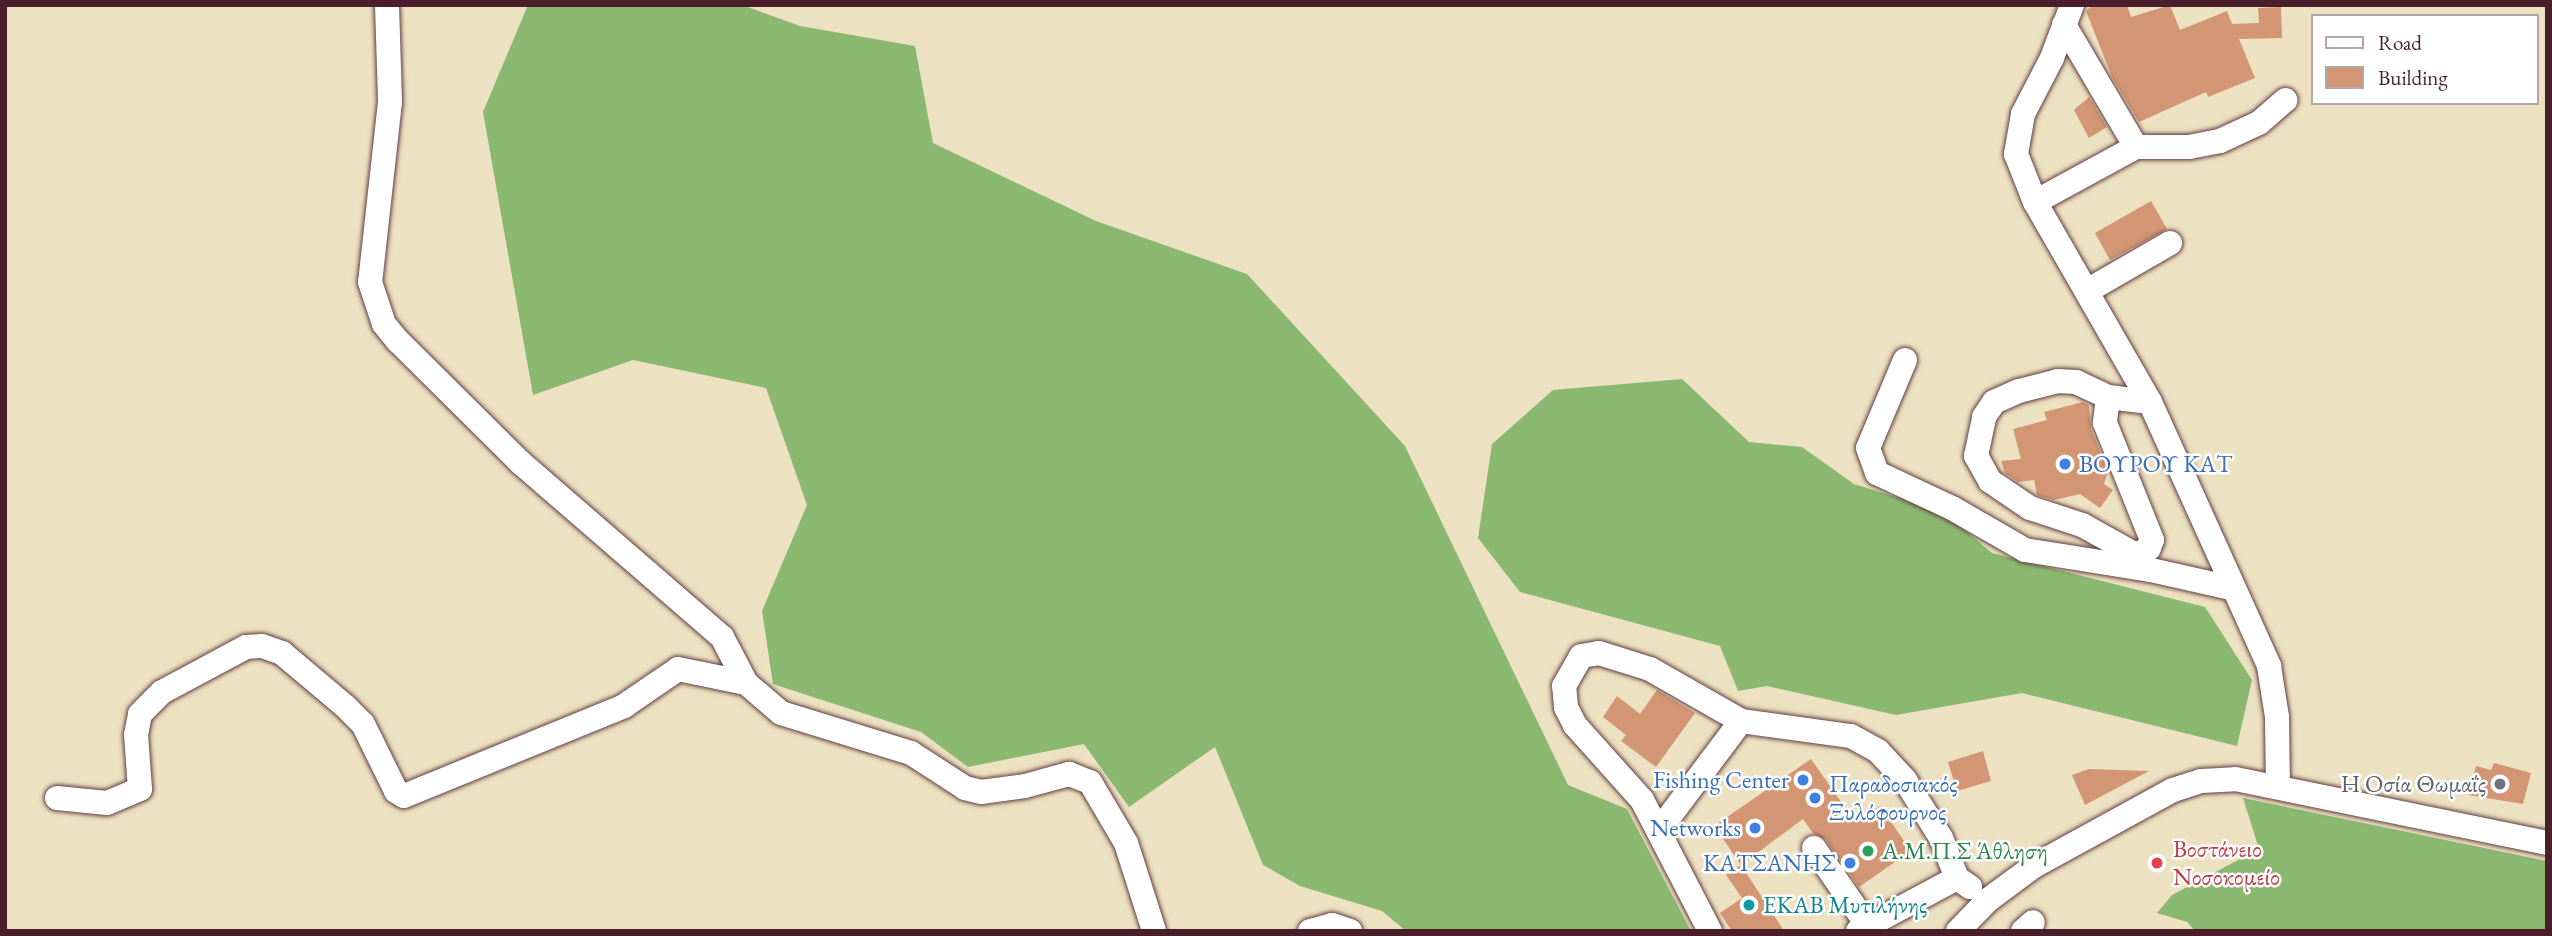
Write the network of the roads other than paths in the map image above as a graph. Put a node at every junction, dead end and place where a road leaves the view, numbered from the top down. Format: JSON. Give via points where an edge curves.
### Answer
{"nodes":[{"id":1,"x":387,"y":5,"type":"edge"},
{"id":2,"x":2068,"y":15,"type":"edge"},
{"id":3,"x":2284,"y":100,"type":"dead end"},
{"id":4,"x":2136,"y":147,"type":"junction"},
{"id":5,"x":2035,"y":202,"type":"junction"},
{"id":6,"x":2170,"y":243,"type":"dead end"},
{"id":7,"x":2087,"y":291,"type":"junction"},
{"id":8,"x":1905,"y":360,"type":"dead end"},
{"id":9,"x":2108,"y":397,"type":"junction"},
{"id":10,"x":2150,"y":402,"type":"junction"},
{"id":11,"x":2231,"y":588,"type":"junction"},
{"id":12,"x":746,"y":683,"type":"junction"},
{"id":13,"x":1741,"y":721,"type":"junction"},
{"id":14,"x":2278,"y":787,"type":"junction"},
{"id":15,"x":57,"y":798,"type":"dead end"},
{"id":16,"x":1660,"y":830,"type":"junction"},
{"id":17,"x":2547,"y":843,"type":"edge"},
{"id":18,"x":1814,"y":848,"type":"dead end"},
{"id":19,"x":1957,"y":878,"type":"junction"},
{"id":20,"x":1988,"y":900,"type":"junction"},
{"id":21,"x":1965,"y":927,"type":"edge"},
{"id":22,"x":1863,"y":928,"type":"edge"},
{"id":23,"x":1154,"y":931,"type":"edge"},
{"id":24,"x":1310,"y":931,"type":"edge"},
{"id":25,"x":1350,"y":931,"type":"edge"},
{"id":26,"x":1710,"y":931,"type":"edge"}],
"edges":[{"from":1,"to":12,"type":"street","via":[[390,102],[370,282],[384,324],[522,463],[722,638]]},
{"from":2,"to":4,"type":"street"},
{"from":2,"to":5,"type":"street","via":[[2017,132],[2016,154]]},
{"from":3,"to":4,"type":"street","via":[[2259,123],[2220,141],[2189,147]]},
{"from":4,"to":5,"type":"street"},
{"from":5,"to":7,"type":"street"},
{"from":6,"to":7,"type":"street"},
{"from":7,"to":10,"type":"street"},
{"from":8,"to":11,"type":"street","via":[[1868,448],[1877,473],[1952,508],[2025,550]]},
{"from":9,"to":9,"type":"street","via":[[2091,387],[2058,381],[1994,402],[1984,417],[1976,456],[1990,481],[2029,508],[2082,525],[2136,555],[2149,548],[2152,540],[2105,423]]},
{"from":9,"to":10,"type":"street"},
{"from":10,"to":11,"type":"street"},
{"from":11,"to":14,"type":"street","via":[[2269,666],[2277,717]]},
{"from":12,"to":15,"type":"street","via":[[678,669],[624,706],[404,796],[396,791],[363,724],[345,706],[282,653],[262,646],[246,647],[162,692],[140,714],[136,735],[140,789],[107,803]]},
{"from":12,"to":23,"type":"street","via":[[781,713],[911,752],[965,788],[981,792],[1014,788],[1069,774],[1090,782],[1107,803],[1126,843]]},
{"from":13,"to":16,"type":"street"},
{"from":13,"to":16,"type":"street","via":[[1650,669],[1599,653],[1581,656],[1572,666],[1564,686],[1566,707],[1575,725],[1642,800]]},
{"from":13,"to":19,"type":"street","via":[[1841,734],[1878,751],[1905,780],[1941,838]]},
{"from":14,"to":17,"type":"street"},
{"from":14,"to":20,"type":"street","via":[[2235,779],[2201,781],[2173,790],[2034,866]]},
{"from":16,"to":26,"type":"street"},
{"from":18,"to":22,"type":"street"},
{"from":19,"to":20,"type":"street"},
{"from":19,"to":22,"type":"street"},
{"from":20,"to":21,"type":"street"},
{"from":24,"to":25,"type":"street","via":[[1332,925]]}]}
